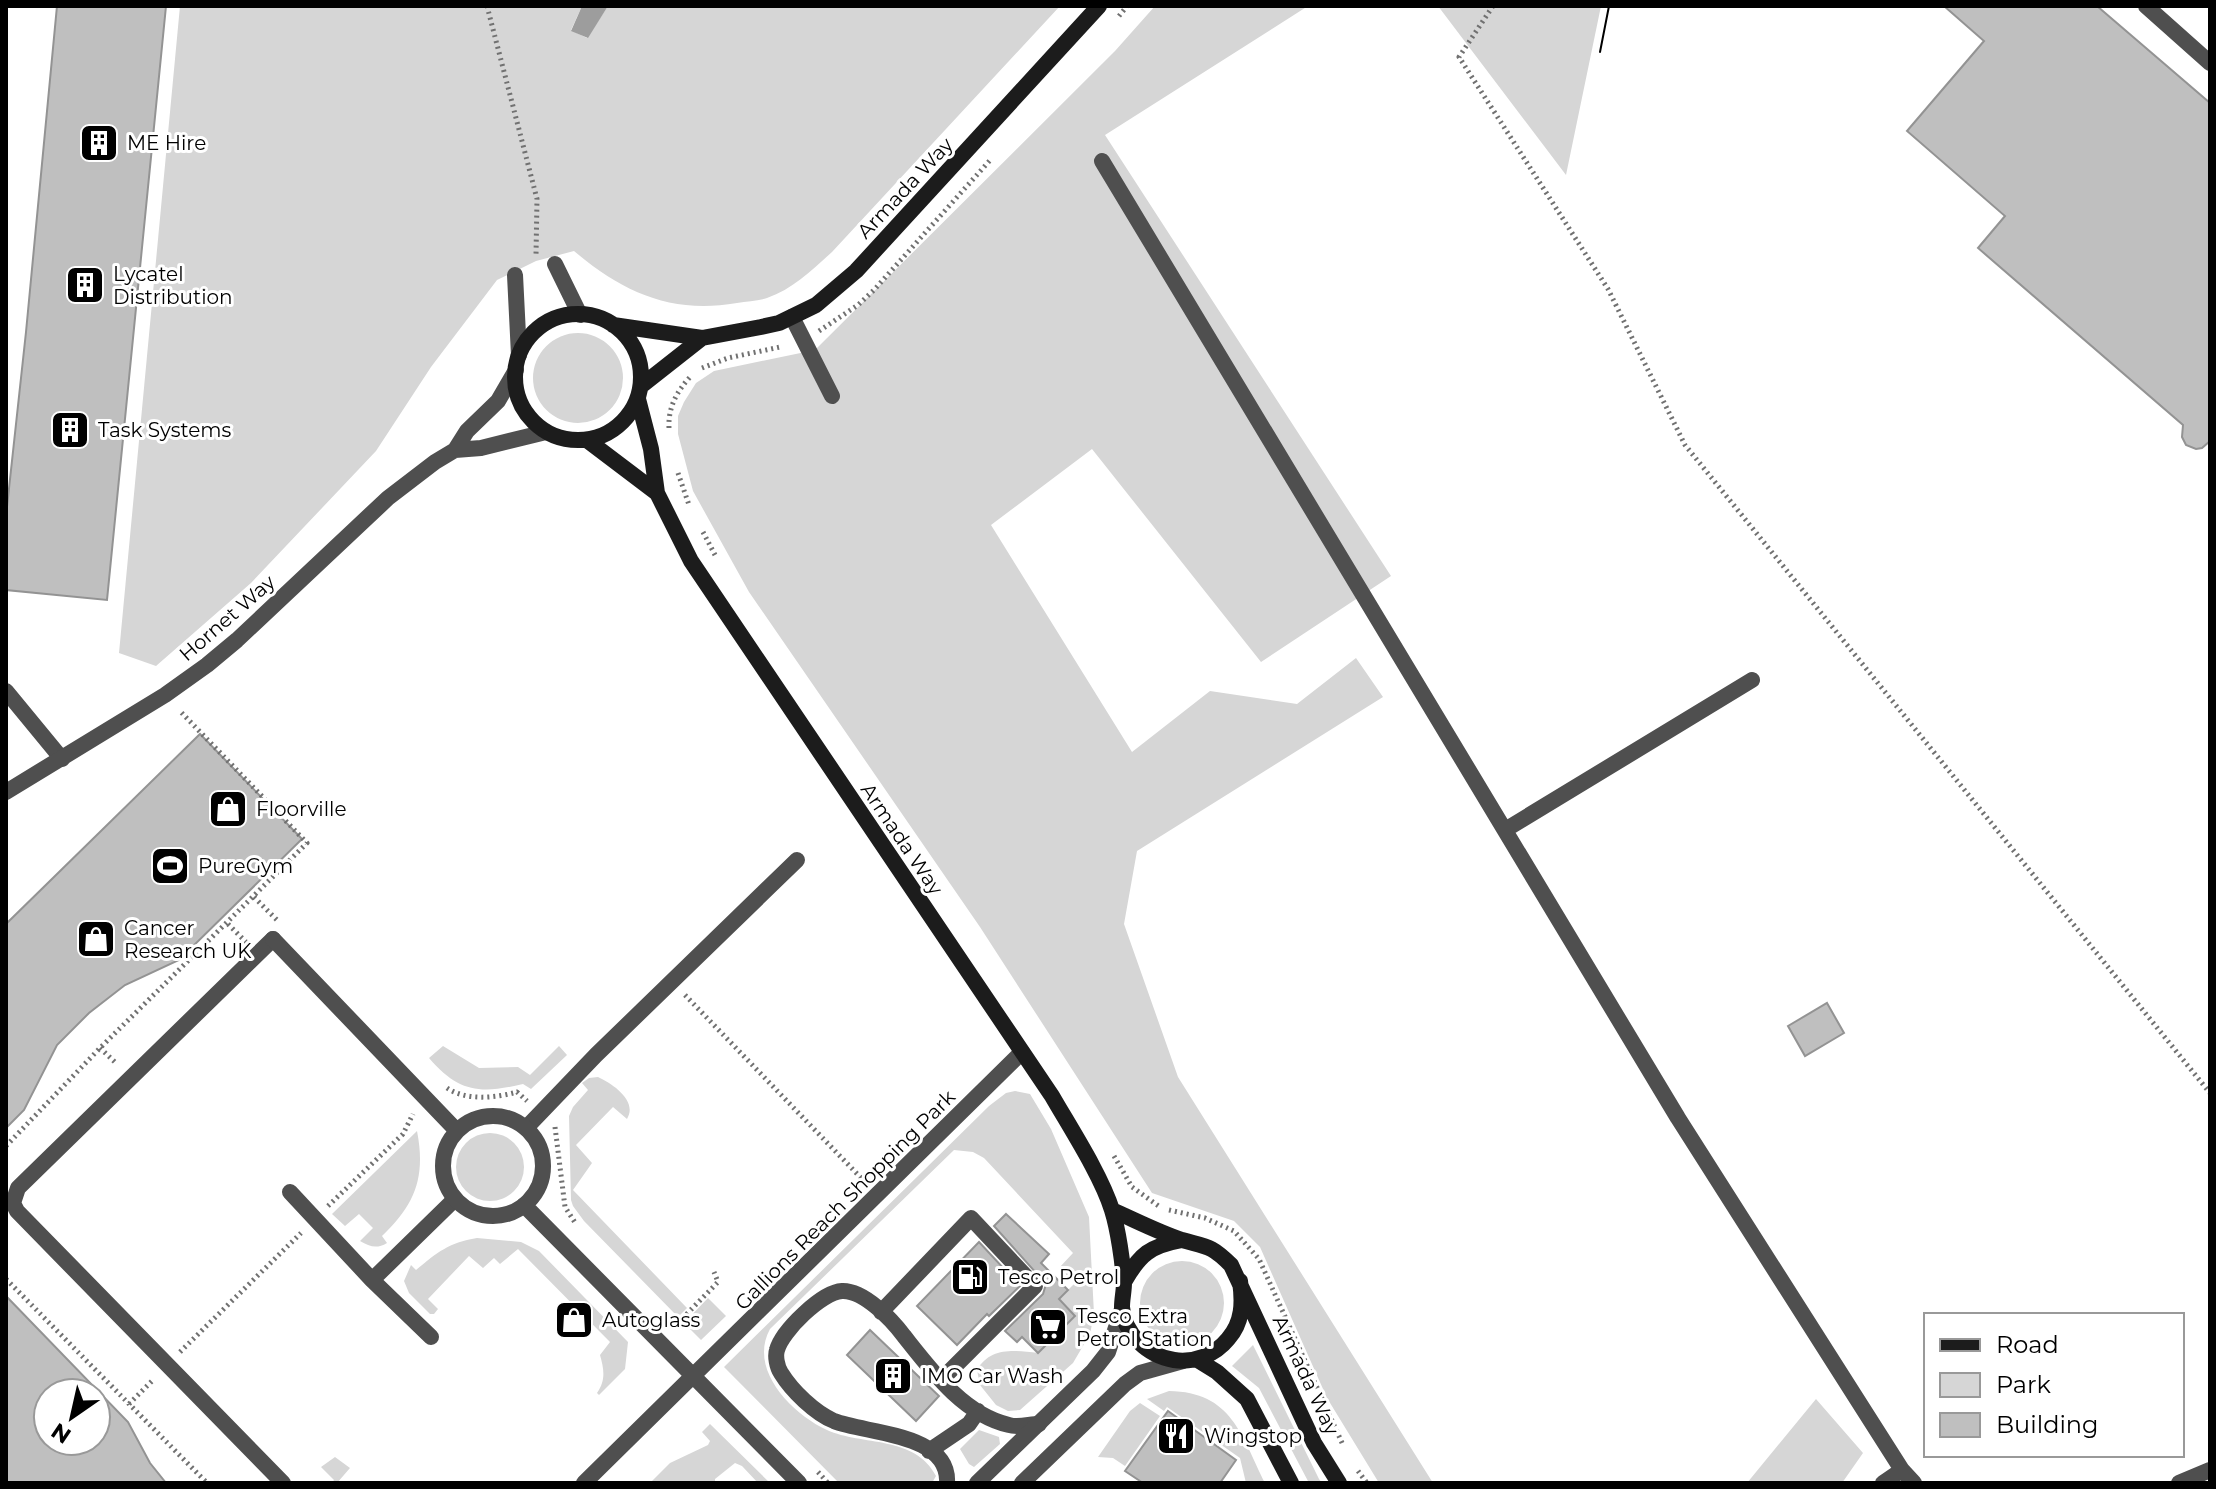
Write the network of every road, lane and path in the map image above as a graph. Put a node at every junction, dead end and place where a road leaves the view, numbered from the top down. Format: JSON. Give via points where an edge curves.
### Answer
{"nodes":[{"id":1,"x":487,"y":6,"type":"edge"},
{"id":2,"x":1099,"y":6,"type":"edge"},
{"id":3,"x":1493,"y":6,"type":"edge"},
{"id":4,"x":2146,"y":6,"type":"edge"},
{"id":5,"x":2210,"y":63,"type":"edge"},
{"id":6,"x":1102,"y":161,"type":"dead end"},
{"id":7,"x":536,"y":261,"type":"dead end"},
{"id":8,"x":555,"y":264,"type":"dead end"},
{"id":9,"x":515,"y":275,"type":"dead end"},
{"id":10,"x":580,"y":315,"type":"junction"},
{"id":11,"x":792,"y":317,"type":"junction"},
{"id":12,"x":613,"y":325,"type":"junction"},
{"id":13,"x":702,"y":338,"type":"junction"},
{"id":14,"x":518,"y":362,"type":"junction"},
{"id":15,"x":682,"y":386,"type":"dead end"},
{"id":16,"x":640,"y":392,"type":"junction"},
{"id":17,"x":832,"y":396,"type":"dead end"},
{"id":18,"x":546,"y":432,"type":"junction"},
{"id":19,"x":670,"y":435,"type":"dead end"},
{"id":20,"x":587,"y":440,"type":"junction"},
{"id":21,"x":455,"y":450,"type":"junction"},
{"id":22,"x":676,"y":469,"type":"dead end"},
{"id":23,"x":657,"y":493,"type":"junction"},
{"id":24,"x":695,"y":517,"type":"dead end"},
{"id":25,"x":702,"y":530,"type":"dead end"},
{"id":26,"x":716,"y":557,"type":"dead end"},
{"id":27,"x":1752,"y":680,"type":"dead end"},
{"id":28,"x":6,"y":691,"type":"edge"},
{"id":29,"x":165,"y":695,"type":"junction"},
{"id":30,"x":62,"y":759,"type":"junction"},
{"id":31,"x":6,"y":792,"type":"edge"},
{"id":32,"x":1505,"y":830,"type":"junction"},
{"id":33,"x":797,"y":860,"type":"dead end"},
{"id":34,"x":672,"y":981,"type":"junction"},
{"id":35,"x":1022,"y":1052,"type":"junction"},
{"id":36,"x":441,"y":1085,"type":"dead end"},
{"id":37,"x":517,"y":1092,"type":"dead end"},
{"id":38,"x":2210,"y":1093,"type":"edge"},
{"id":39,"x":413,"y":1114,"type":"dead end"},
{"id":40,"x":555,"y":1127,"type":"dead end"},
{"id":41,"x":526,"y":1128,"type":"junction"},
{"id":42,"x":457,"y":1131,"type":"junction"},
{"id":43,"x":6,"y":1146,"type":"edge"},
{"id":44,"x":1108,"y":1146,"type":"dead end"},
{"id":45,"x":865,"y":1182,"type":"dead end"},
{"id":46,"x":290,"y":1192,"type":"dead end"},
{"id":47,"x":455,"y":1199,"type":"junction"},
{"id":48,"x":524,"y":1205,"type":"junction"},
{"id":49,"x":1112,"y":1210,"type":"junction"},
{"id":50,"x":315,"y":1219,"type":"junction"},
{"id":51,"x":584,"y":1232,"type":"dead end"},
{"id":52,"x":1182,"y":1240,"type":"junction"},
{"id":53,"x":714,"y":1272,"type":"dead end"},
{"id":54,"x":6,"y":1279,"type":"edge"},
{"id":55,"x":372,"y":1280,"type":"junction"},
{"id":56,"x":1240,"y":1281,"type":"junction"},
{"id":57,"x":1124,"y":1282,"type":"junction"},
{"id":58,"x":1122,"y":1309,"type":"junction"},
{"id":59,"x":881,"y":1312,"type":"junction"},
{"id":60,"x":665,"y":1316,"type":"dead end"},
{"id":61,"x":673,"y":1329,"type":"junction"},
{"id":62,"x":431,"y":1337,"type":"dead end"},
{"id":63,"x":685,"y":1337,"type":"dead end"},
{"id":64,"x":1190,"y":1360,"type":"junction"},
{"id":65,"x":169,"y":1364,"type":"junction"},
{"id":66,"x":695,"y":1376,"type":"junction"},
{"id":67,"x":941,"y":1380,"type":"junction"},
{"id":68,"x":129,"y":1404,"type":"junction"},
{"id":69,"x":978,"y":1411,"type":"junction"},
{"id":70,"x":1039,"y":1424,"type":"junction"},
{"id":71,"x":1344,"y":1448,"type":"dead end"},
{"id":72,"x":929,"y":1451,"type":"junction"},
{"id":73,"x":1350,"y":1460,"type":"dead end"},
{"id":74,"x":1902,"y":1470,"type":"junction"},
{"id":75,"x":2210,"y":1470,"type":"edge"},
{"id":76,"x":207,"y":1483,"type":"edge"},
{"id":77,"x":283,"y":1483,"type":"edge"},
{"id":78,"x":584,"y":1483,"type":"edge"},
{"id":79,"x":799,"y":1483,"type":"edge"},
{"id":80,"x":947,"y":1483,"type":"edge"},
{"id":81,"x":977,"y":1483,"type":"edge"},
{"id":82,"x":1022,"y":1483,"type":"edge"},
{"id":83,"x":1291,"y":1483,"type":"edge"},
{"id":84,"x":1339,"y":1483,"type":"edge"},
{"id":85,"x":1367,"y":1483,"type":"edge"},
{"id":86,"x":1883,"y":1483,"type":"edge"},
{"id":87,"x":1914,"y":1483,"type":"edge"},
{"id":88,"x":2179,"y":1483,"type":"edge"}],
"edges":[{"from":1,"to":7,"type":"path","via":[[537,199]]},
{"from":2,"to":11,"type":"street","name":"Armada Way","via":[[856,271],[816,305]]},
{"from":3,"to":38,"type":"path","via":[[1459,57],[1608,289],[1685,445]]},
{"from":4,"to":5,"type":"street"},
{"from":6,"to":32,"type":"street"},
{"from":8,"to":10,"type":"street"},
{"from":9,"to":14,"type":"street"},
{"from":10,"to":12,"type":"street","name":"Armada Way"},
{"from":10,"to":14,"type":"street","via":[[550,321],[527,341]]},
{"from":11,"to":13,"type":"street","name":"Armada Way"},
{"from":11,"to":17,"type":"street"},
{"from":12,"to":13,"type":"street","name":"Armada Way"},
{"from":12,"to":16,"type":"street","name":"Armada Way","via":[[636,351]]},
{"from":13,"to":16,"type":"street","name":"Armada Way"},
{"from":14,"to":18,"type":"street","via":[[517,394]]},
{"from":14,"to":21,"type":"street","name":"Hornet Way","via":[[498,401]]},
{"from":15,"to":19,"type":"path","via":[[670,407]]},
{"from":16,"to":20,"type":"street","name":"Armada Way","via":[[618,427]]},
{"from":16,"to":23,"type":"street","name":"Armada Way"},
{"from":18,"to":20,"type":"street","name":"Armada Way"},
{"from":18,"to":21,"type":"street","name":"Hornet Way"},
{"from":20,"to":23,"type":"street","name":"Armada Way"},
{"from":21,"to":29,"type":"street","name":"Hornet Way","via":[[388,498],[237,640]]},
{"from":22,"to":24,"type":"path"},
{"from":23,"to":35,"type":"street","name":"Armada Way","via":[[691,561]]},
{"from":25,"to":26,"type":"path"},
{"from":27,"to":32,"type":"street"},
{"from":28,"to":30,"type":"street"},
{"from":29,"to":30,"type":"street","name":"Hornet Way"},
{"from":29,"to":43,"type":"path","via":[[307,843]]},
{"from":30,"to":31,"type":"street","name":"Hornet Way"},
{"from":32,"to":74,"type":"street","via":[[1678,1118]]},
{"from":33,"to":34,"type":"street"},
{"from":34,"to":41,"type":"street"},
{"from":34,"to":45,"type":"path"},
{"from":35,"to":49,"type":"street","name":"Armada Way","via":[[1080,1145]]},
{"from":35,"to":66,"type":"street","name":"Gallions Reach Shopping Park"},
{"from":36,"to":37,"type":"path","via":[[481,1097]]},
{"from":39,"to":50,"type":"path","via":[[403,1134]]},
{"from":40,"to":51,"type":"path","via":[[565,1207]]},
{"from":41,"to":42,"type":"street","via":[[499,1116],[469,1122]]},
{"from":41,"to":48,"type":"street","via":[[541,1153],[543,1168],[534,1195]]},
{"from":42,"to":47,"type":"street","via":[[443,1157],[447,1187]]},
{"from":42,"to":65,"type":"street","via":[[273,939],[14,1195],[17,1211]]},
{"from":44,"to":71,"type":"path","via":[[1132,1187],[1164,1209],[1234,1231],[1259,1259]]},
{"from":46,"to":50,"type":"street"},
{"from":47,"to":48,"type":"street","via":[[467,1209],[496,1216]]},
{"from":47,"to":55,"type":"street"},
{"from":48,"to":66,"type":"street"},
{"from":49,"to":52,"type":"street","name":"Armada Way"},
{"from":49,"to":57,"type":"street","name":"Armada Way"},
{"from":50,"to":55,"type":"street"},
{"from":50,"to":65,"type":"path"},
{"from":52,"to":56,"type":"street","name":"Armada Way","via":[[1218,1251]]},
{"from":52,"to":57,"type":"street","via":[[1157,1245],[1137,1260]]},
{"from":53,"to":61,"type":"path","via":[[718,1282]]},
{"from":54,"to":68,"type":"path"},
{"from":55,"to":62,"type":"street"},
{"from":56,"to":64,"type":"street","name":"Armada Way","via":[[1241,1311],[1230,1338],[1215,1352]]},
{"from":56,"to":84,"type":"street","name":"Armada Way","via":[[1314,1443]]},
{"from":57,"to":58,"type":"street","name":"Armada Way"},
{"from":58,"to":64,"type":"street","via":[[1127,1326],[1143,1346],[1165,1359]]},
{"from":58,"to":70,"type":"street","via":[[1108,1352]]},
{"from":59,"to":67,"type":"street"},
{"from":59,"to":67,"type":"street","via":[[971,1218],[1035,1286]]},
{"from":59,"to":72,"type":"street","via":[[872,1302],[844,1291],[824,1297],[783,1336],[775,1353],[779,1371],[795,1391],[834,1421],[893,1434]]},
{"from":60,"to":61,"type":"path"},
{"from":61,"to":63,"type":"path"},
{"from":64,"to":82,"type":"street","via":[[1140,1373]]},
{"from":64,"to":83,"type":"street","via":[[1217,1372],[1247,1399]]},
{"from":65,"to":68,"type":"path"},
{"from":65,"to":77,"type":"street"},
{"from":66,"to":78,"type":"street","name":"Gallions Reach Shopping Park"},
{"from":66,"to":79,"type":"street"},
{"from":67,"to":69,"type":"street"},
{"from":68,"to":76,"type":"path"},
{"from":69,"to":70,"type":"street","via":[[1010,1426]]},
{"from":69,"to":72,"type":"street","via":[[969,1424]]},
{"from":70,"to":81,"type":"street"},
{"from":72,"to":80,"type":"street","via":[[947,1472]]},
{"from":73,"to":85,"type":"path"},
{"from":74,"to":86,"type":"street"},
{"from":74,"to":87,"type":"street"},
{"from":75,"to":88,"type":"street"}]}
